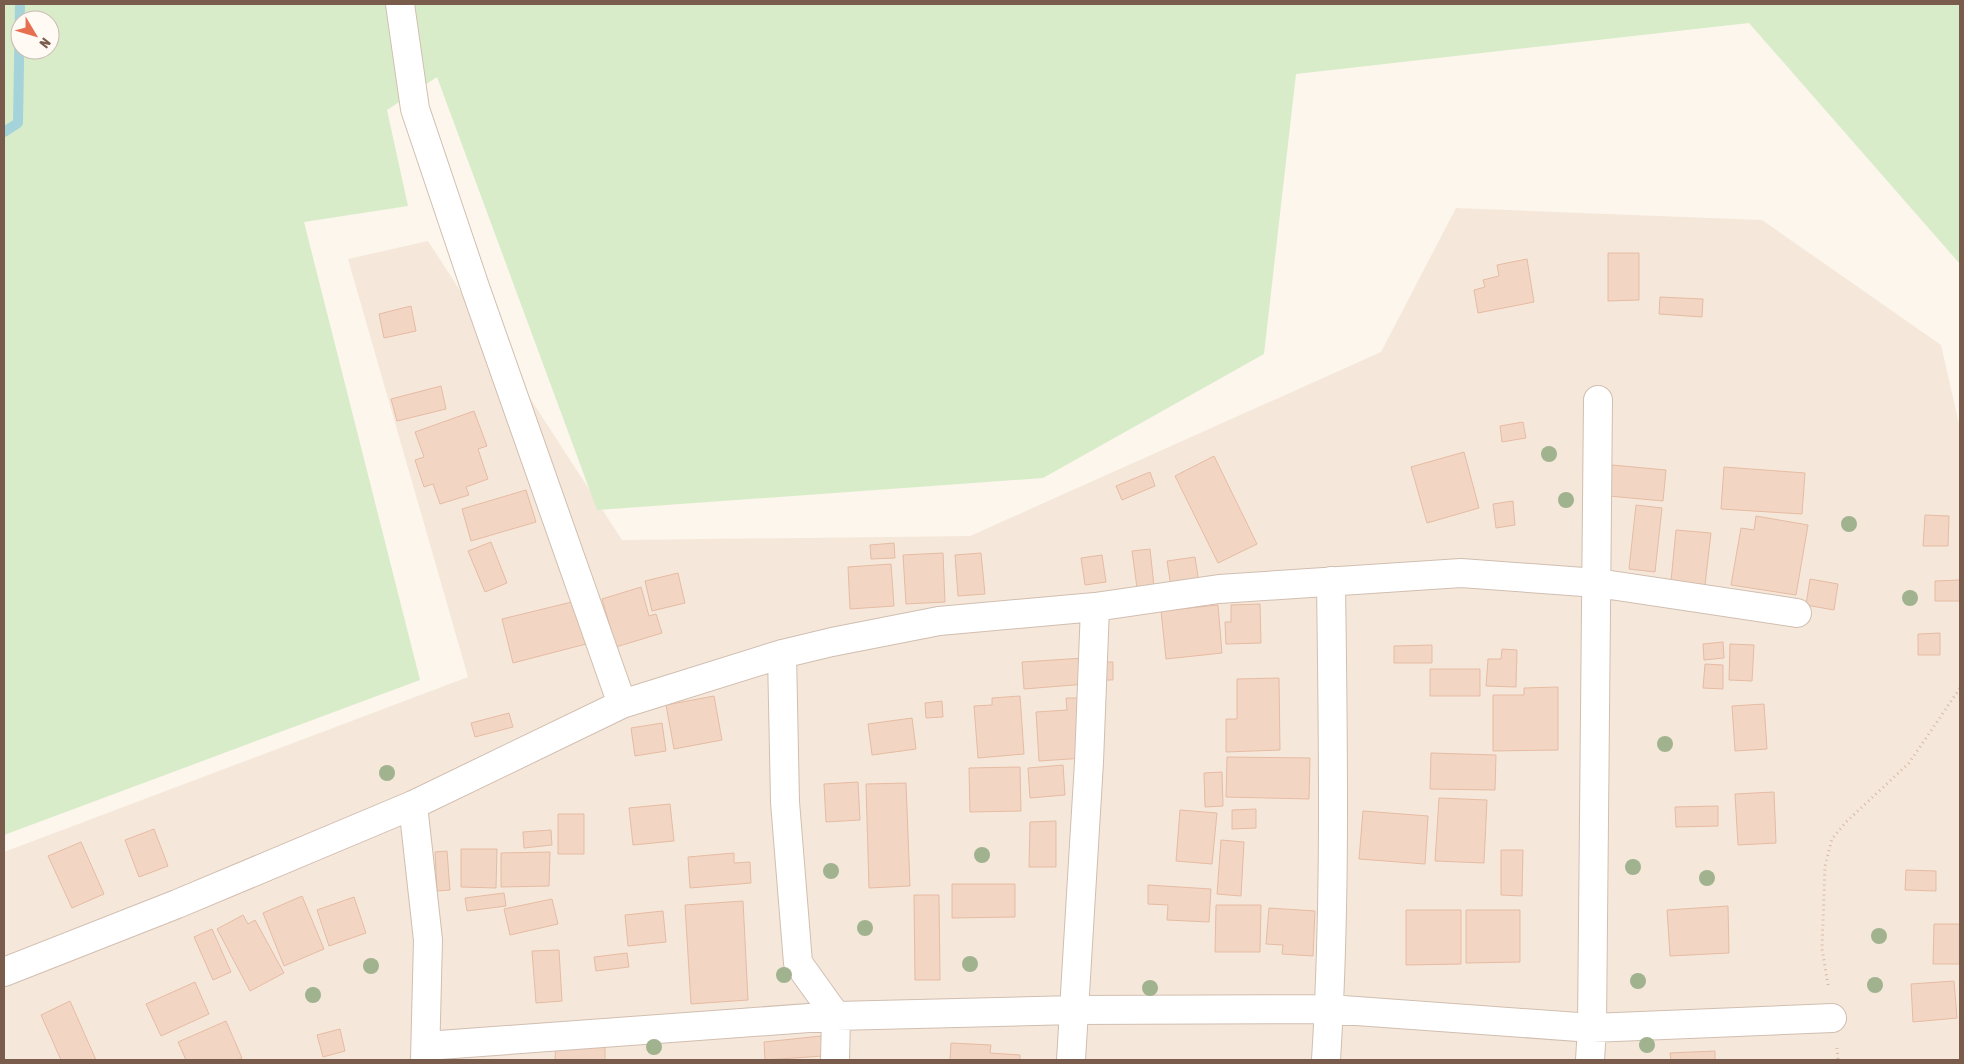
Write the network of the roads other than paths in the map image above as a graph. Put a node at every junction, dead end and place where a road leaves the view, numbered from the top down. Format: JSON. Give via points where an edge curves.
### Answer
{"nodes":[{"id":1,"x":400,"y":4,"type":"edge"},
{"id":2,"x":1598,"y":400,"type":"dead end"},
{"id":3,"x":1331,"y":581,"type":"junction"},
{"id":4,"x":1597,"y":583,"type":"junction"},
{"id":5,"x":1095,"y":607,"type":"junction"},
{"id":6,"x":1797,"y":613,"type":"dead end"},
{"id":7,"x":782,"y":654,"type":"junction"},
{"id":8,"x":622,"y":704,"type":"junction"},
{"id":9,"x":413,"y":805,"type":"junction"},
{"id":10,"x":4,"y":972,"type":"edge"},
{"id":11,"x":1330,"y":1009,"type":"junction"},
{"id":12,"x":1074,"y":1010,"type":"junction"},
{"id":13,"x":836,"y":1016,"type":"junction"},
{"id":14,"x":1832,"y":1018,"type":"road end"},
{"id":15,"x":1592,"y":1028,"type":"junction"},
{"id":16,"x":426,"y":1053,"type":"edge"},
{"id":17,"x":835,"y":1060,"type":"edge"},
{"id":18,"x":1071,"y":1060,"type":"edge"},
{"id":19,"x":1326,"y":1060,"type":"edge"},
{"id":20,"x":1590,"y":1060,"type":"edge"}],
"edges":[{"from":1,"to":8,"type":"street","via":[[415,109]]},
{"from":2,"to":4,"type":"street"},
{"from":3,"to":4,"type":"street","via":[[1461,573]]},
{"from":3,"to":5,"type":"street","via":[[1218,589]]},
{"from":3,"to":11,"type":"street"},
{"from":4,"to":6,"type":"street"},
{"from":4,"to":15,"type":"street"},
{"from":5,"to":7,"type":"street","via":[[939,621]]},
{"from":5,"to":12,"type":"street"},
{"from":7,"to":8,"type":"street"},
{"from":7,"to":13,"type":"street","via":[[785,802],[798,963]]},
{"from":8,"to":9,"type":"street"},
{"from":9,"to":10,"type":"street"},
{"from":9,"to":16,"type":"street","via":[[428,940]]},
{"from":11,"to":12,"type":"street"},
{"from":11,"to":15,"type":"street"},
{"from":11,"to":19,"type":"street"},
{"from":12,"to":13,"type":"street"},
{"from":12,"to":18,"type":"street"},
{"from":13,"to":16,"type":"street"},
{"from":13,"to":17,"type":"street"},
{"from":14,"to":15,"type":"street"},
{"from":15,"to":20,"type":"street"}]}
